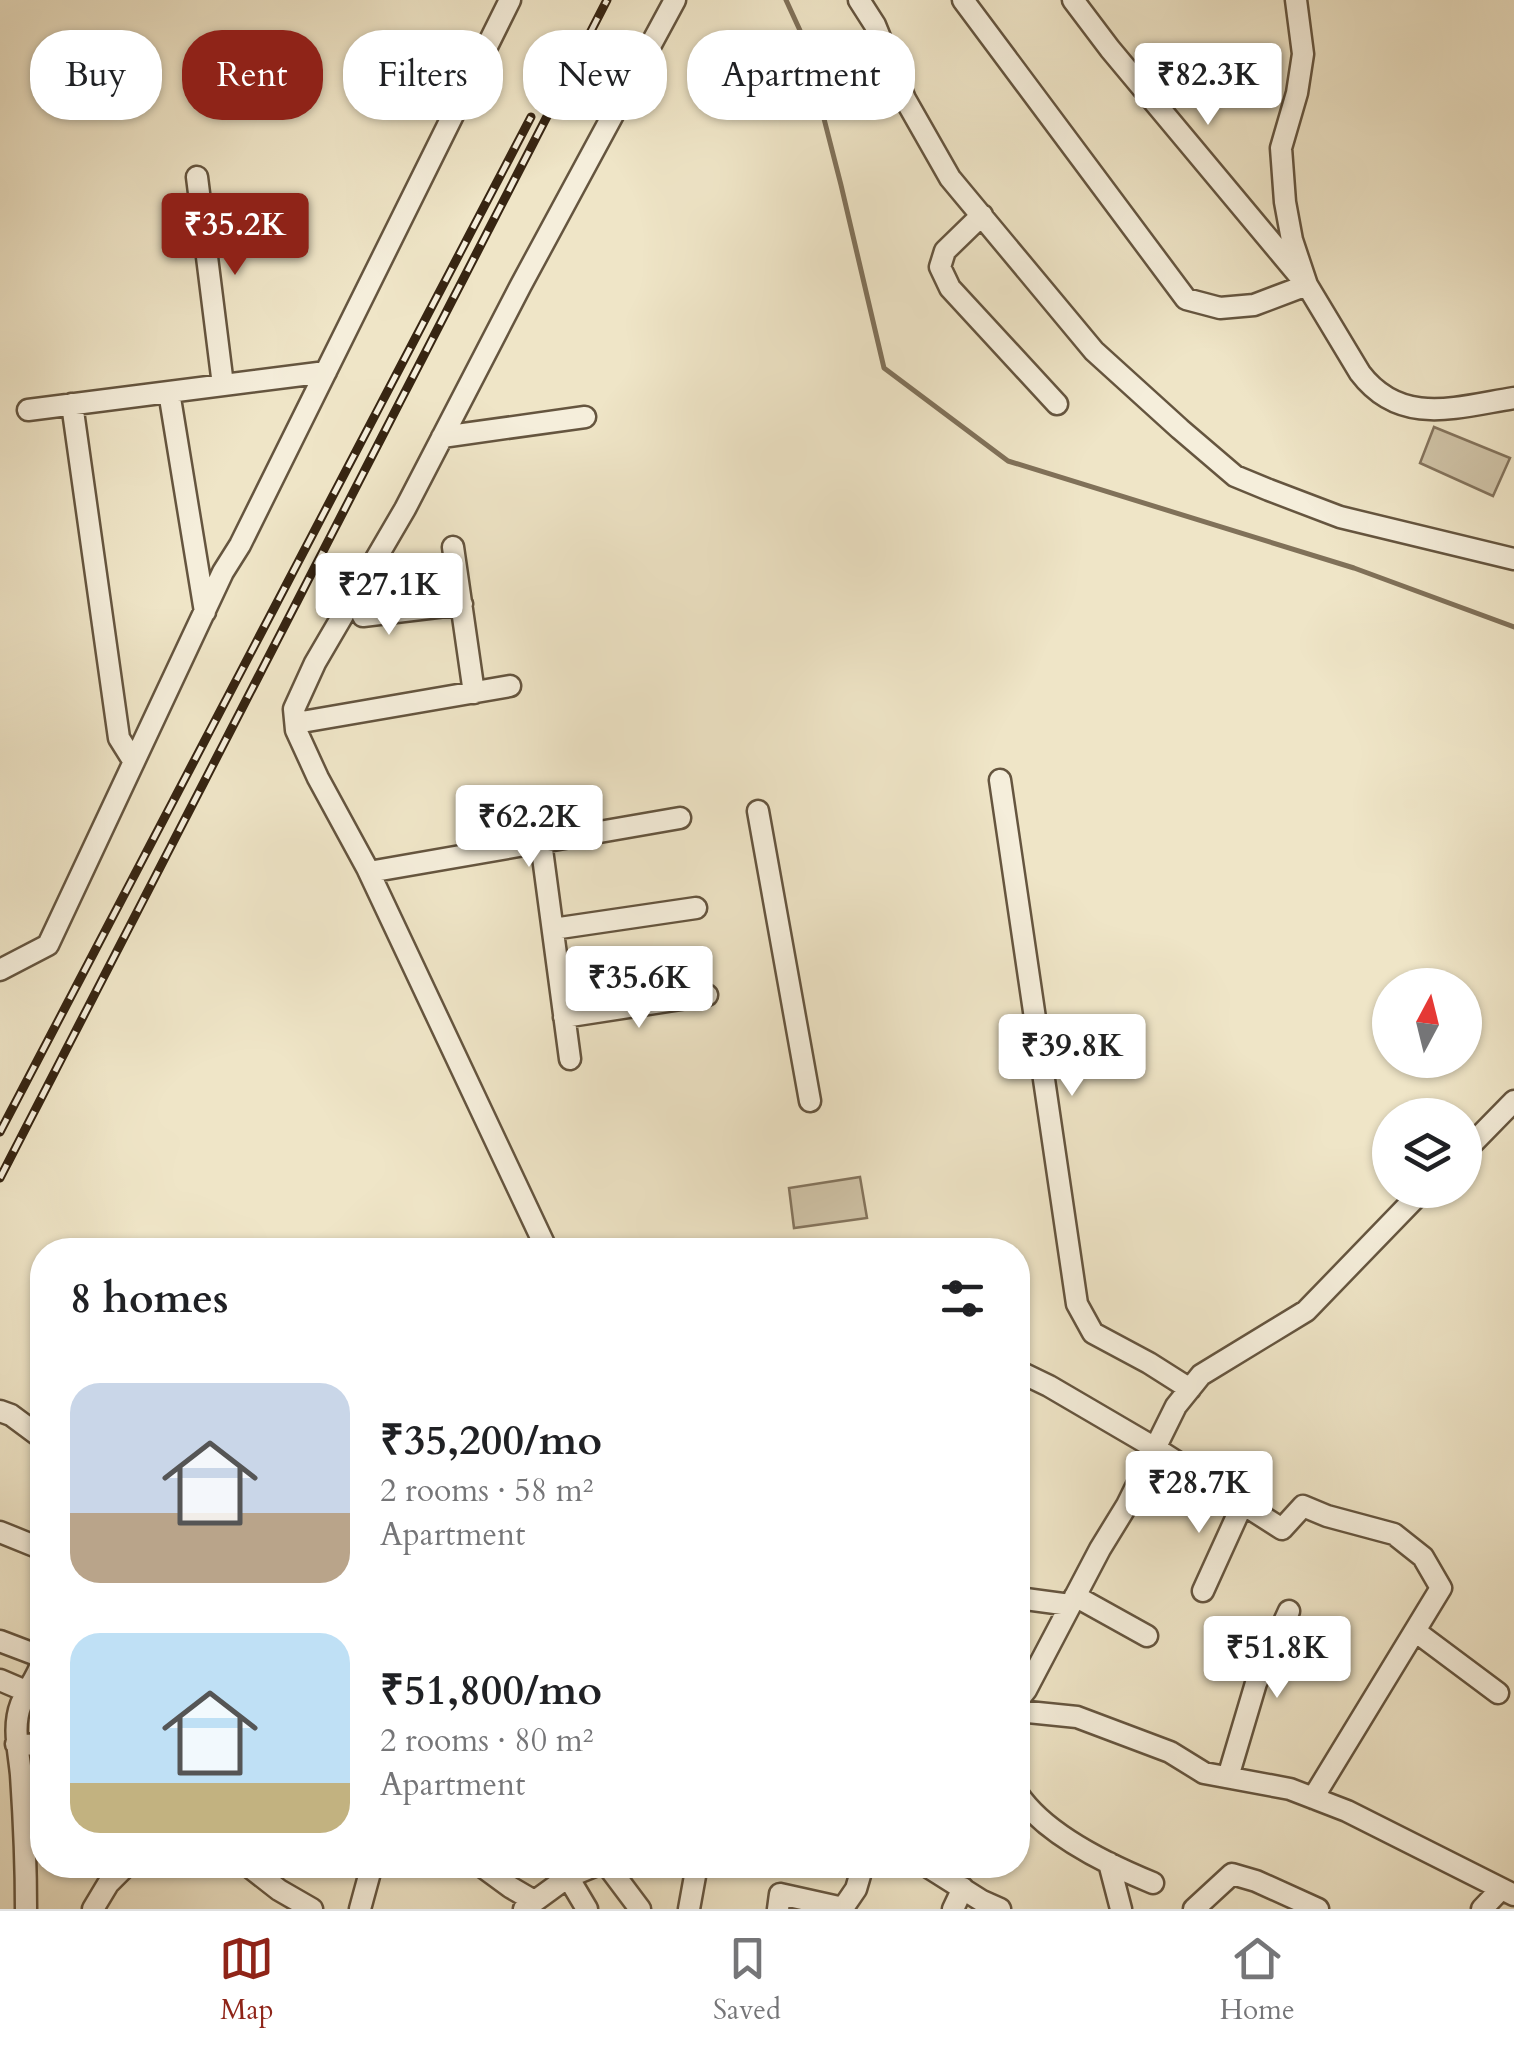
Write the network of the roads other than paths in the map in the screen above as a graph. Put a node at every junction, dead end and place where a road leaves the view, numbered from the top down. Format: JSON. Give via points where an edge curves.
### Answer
{"nodes":[{"id":1,"x":510,"y":0,"type":"edge"},
{"id":2,"x":675,"y":0,"type":"edge"},
{"id":3,"x":858,"y":0,"type":"edge"},
{"id":4,"x":963,"y":0,"type":"edge"},
{"id":5,"x":1073,"y":0,"type":"edge"},
{"id":6,"x":1296,"y":0,"type":"edge"},
{"id":7,"x":197,"y":177,"type":"dead end"},
{"id":8,"x":982,"y":215,"type":"junction"},
{"id":9,"x":1306,"y":286,"type":"junction"},
{"id":10,"x":326,"y":372,"type":"junction"},
{"id":11,"x":223,"y":385,"type":"junction"},
{"id":12,"x":170,"y":392,"type":"junction"},
{"id":13,"x":1514,"y":398,"type":"edge"},
{"id":14,"x":72,"y":404,"type":"junction"},
{"id":15,"x":1057,"y":404,"type":"dead end"},
{"id":16,"x":28,"y":410,"type":"dead end"},
{"id":17,"x":585,"y":417,"type":"dead end"},
{"id":18,"x":442,"y":437,"type":"junction"},
{"id":19,"x":454,"y":547,"type":"dead end"},
{"id":20,"x":1514,"y":560,"type":"edge"},
{"id":21,"x":354,"y":596,"type":"junction"},
{"id":22,"x":462,"y":604,"type":"junction"},
{"id":23,"x":205,"y":612,"type":"junction"},
{"id":24,"x":510,"y":686,"type":"dead end"},
{"id":25,"x":474,"y":692,"type":"junction"},
{"id":26,"x":296,"y":724,"type":"junction"},
{"id":27,"x":134,"y":762,"type":"junction"},
{"id":28,"x":1000,"y":780,"type":"dead end"},
{"id":29,"x":758,"y":811,"type":"dead end"},
{"id":30,"x":680,"y":818,"type":"dead end"},
{"id":31,"x":541,"y":842,"type":"junction"},
{"id":32,"x":369,"y":872,"type":"junction"},
{"id":33,"x":696,"y":908,"type":"dead end"},
{"id":34,"x":552,"y":928,"type":"junction"},
{"id":35,"x":0,"y":970,"type":"edge"},
{"id":36,"x":707,"y":995,"type":"dead end"},
{"id":37,"x":564,"y":1017,"type":"junction"},
{"id":38,"x":570,"y":1059,"type":"dead end"},
{"id":39,"x":810,"y":1100,"type":"dead end"},
{"id":40,"x":1514,"y":1101,"type":"edge"},
{"id":41,"x":1482,"y":1134,"type":"edge"},
{"id":42,"x":1406,"y":1208,"type":"edge"},
{"id":43,"x":541,"y":1238,"type":"edge"},
{"id":44,"x":1030,"y":1377,"type":"edge"},
{"id":45,"x":1190,"y":1389,"type":"junction"},
{"id":46,"x":0,"y":1411,"type":"edge"},
{"id":47,"x":30,"y":1429,"type":"edge"},
{"id":48,"x":1155,"y":1448,"type":"junction"},
{"id":49,"x":1243,"y":1504,"type":"junction"},
{"id":50,"x":0,"y":1532,"type":"edge"},
{"id":51,"x":30,"y":1544,"type":"edge"},
{"id":52,"x":1203,"y":1591,"type":"dead end"},
{"id":53,"x":1030,"y":1598,"type":"edge"},
{"id":54,"x":1073,"y":1600,"type":"junction"},
{"id":55,"x":1289,"y":1611,"type":"dead end"},
{"id":56,"x":1415,"y":1631,"type":"junction"},
{"id":57,"x":1147,"y":1636,"type":"dead end"},
{"id":58,"x":0,"y":1640,"type":"edge"},
{"id":59,"x":30,"y":1654,"type":"edge"},
{"id":60,"x":0,"y":1680,"type":"edge"},
{"id":61,"x":1030,"y":1682,"type":"edge"},
{"id":62,"x":30,"y":1687,"type":"edge"},
{"id":63,"x":28,"y":1692,"type":"junction"},
{"id":64,"x":1498,"y":1693,"type":"dead end"},
{"id":65,"x":1030,"y":1704,"type":"edge"},
{"id":66,"x":12,"y":1753,"type":"edge"},
{"id":67,"x":1228,"y":1777,"type":"junction"},
{"id":68,"x":1314,"y":1798,"type":"junction"},
{"id":69,"x":1030,"y":1808,"type":"edge"},
{"id":70,"x":0,"y":1817,"type":"edge"},
{"id":71,"x":23,"y":1821,"type":"junction"},
{"id":72,"x":1109,"y":1863,"type":"junction"},
{"id":73,"x":114,"y":1878,"type":"edge"},
{"id":74,"x":263,"y":1878,"type":"edge"},
{"id":75,"x":368,"y":1878,"type":"edge"},
{"id":76,"x":498,"y":1878,"type":"edge"},
{"id":77,"x":567,"y":1878,"type":"edge"},
{"id":78,"x":569,"y":1878,"type":"edge"},
{"id":79,"x":609,"y":1878,"type":"edge"},
{"id":80,"x":695,"y":1878,"type":"edge"},
{"id":81,"x":859,"y":1878,"type":"edge"},
{"id":82,"x":946,"y":1878,"type":"edge"},
{"id":83,"x":1153,"y":1883,"type":"dead end"},
{"id":84,"x":963,"y":1888,"type":"junction"},
{"id":85,"x":1507,"y":1892,"type":"edge"},
{"id":86,"x":529,"y":1905,"type":"edge"},
{"id":87,"x":26,"y":1909,"type":"edge"},
{"id":88,"x":93,"y":1909,"type":"edge"},
{"id":89,"x":312,"y":1909,"type":"edge"},
{"id":90,"x":360,"y":1909,"type":"edge"},
{"id":91,"x":587,"y":1909,"type":"edge"},
{"id":92,"x":640,"y":1909,"type":"edge"},
{"id":93,"x":689,"y":1909,"type":"edge"},
{"id":94,"x":778,"y":1909,"type":"edge"},
{"id":95,"x":953,"y":1909,"type":"edge"},
{"id":96,"x":1000,"y":1909,"type":"edge"},
{"id":97,"x":1121,"y":1909,"type":"edge"},
{"id":98,"x":1194,"y":1909,"type":"edge"},
{"id":99,"x":1318,"y":1909,"type":"edge"},
{"id":100,"x":1482,"y":1909,"type":"edge"}],
"edges":[{"from":1,"to":10,"type":"street"},
{"from":2,"to":18,"type":"street"},
{"from":3,"to":8,"type":"street","via":[[950,178]]},
{"from":4,"to":9,"type":"street","via":[[1186,299],[1220,308],[1254,305]]},
{"from":5,"to":9,"type":"street"},
{"from":6,"to":9,"type":"street","via":[[1303,54],[1281,164]]},
{"from":7,"to":11,"type":"street"},
{"from":8,"to":15,"type":"street","via":[[945,250],[940,266],[950,288]]},
{"from":8,"to":20,"type":"street","via":[[1094,351],[1236,476],[1340,517]]},
{"from":9,"to":13,"type":"street","via":[[1360,373],[1384,396],[1434,410]]},
{"from":10,"to":11,"type":"street"},
{"from":10,"to":23,"type":"street"},
{"from":11,"to":12,"type":"street"},
{"from":12,"to":14,"type":"street"},
{"from":12,"to":23,"type":"street"},
{"from":14,"to":16,"type":"street"},
{"from":14,"to":27,"type":"street","via":[[119,738]]},
{"from":17,"to":18,"type":"street"},
{"from":18,"to":21,"type":"street"},
{"from":19,"to":22,"type":"street"},
{"from":21,"to":22,"type":"street","via":[[363,616]]},
{"from":21,"to":26,"type":"street","via":[[314,663],[294,709]]},
{"from":22,"to":25,"type":"street"},
{"from":23,"to":27,"type":"street"},
{"from":24,"to":25,"type":"street"},
{"from":25,"to":26,"type":"street"},
{"from":26,"to":32,"type":"street"},
{"from":27,"to":35,"type":"street","via":[[48,945]]},
{"from":28,"to":45,"type":"street","via":[[1077,1304],[1094,1333]]},
{"from":29,"to":39,"type":"street"},
{"from":30,"to":31,"type":"street"},
{"from":31,"to":32,"type":"street"},
{"from":31,"to":34,"type":"street"},
{"from":32,"to":43,"type":"street"},
{"from":33,"to":34,"type":"street"},
{"from":34,"to":37,"type":"street"},
{"from":36,"to":37,"type":"street"},
{"from":37,"to":38,"type":"street"},
{"from":40,"to":41,"type":"street"},
{"from":42,"to":45,"type":"street","via":[[1306,1311],[1201,1375]]},
{"from":44,"to":48,"type":"street"},
{"from":45,"to":48,"type":"street"},
{"from":46,"to":47,"type":"street"},
{"from":48,"to":49,"type":"street"},
{"from":48,"to":54,"type":"street"},
{"from":49,"to":52,"type":"street"},
{"from":49,"to":56,"type":"street","via":[[1282,1529],[1303,1506],[1394,1534],[1423,1557],[1441,1588]]},
{"from":50,"to":51,"type":"street"},
{"from":53,"to":54,"type":"street"},
{"from":54,"to":57,"type":"street"},
{"from":54,"to":61,"type":"street"},
{"from":55,"to":67,"type":"street","via":[[1256,1683]]},
{"from":56,"to":64,"type":"street"},
{"from":56,"to":68,"type":"street"},
{"from":58,"to":59,"type":"street"},
{"from":60,"to":63,"type":"street"},
{"from":62,"to":63,"type":"street"},
{"from":63,"to":66,"type":"street"},
{"from":65,"to":67,"type":"street"},
{"from":66,"to":71,"type":"street"},
{"from":67,"to":68,"type":"street"},
{"from":68,"to":85,"type":"street"},
{"from":69,"to":72,"type":"street"},
{"from":70,"to":71,"type":"street"},
{"from":71,"to":87,"type":"street"},
{"from":72,"to":83,"type":"street"},
{"from":72,"to":97,"type":"street"},
{"from":73,"to":88,"type":"street"},
{"from":74,"to":89,"type":"street"},
{"from":75,"to":90,"type":"street"},
{"from":76,"to":86,"type":"street"},
{"from":77,"to":86,"type":"street"},
{"from":78,"to":91,"type":"street"},
{"from":79,"to":92,"type":"street"},
{"from":80,"to":93,"type":"street"},
{"from":81,"to":94,"type":"street","via":[[842,1908],[780,1894]]},
{"from":82,"to":84,"type":"street"},
{"from":84,"to":95,"type":"street"},
{"from":84,"to":96,"type":"street"},
{"from":85,"to":100,"type":"street"},
{"from":98,"to":99,"type":"street","via":[[1232,1874]]}]}
